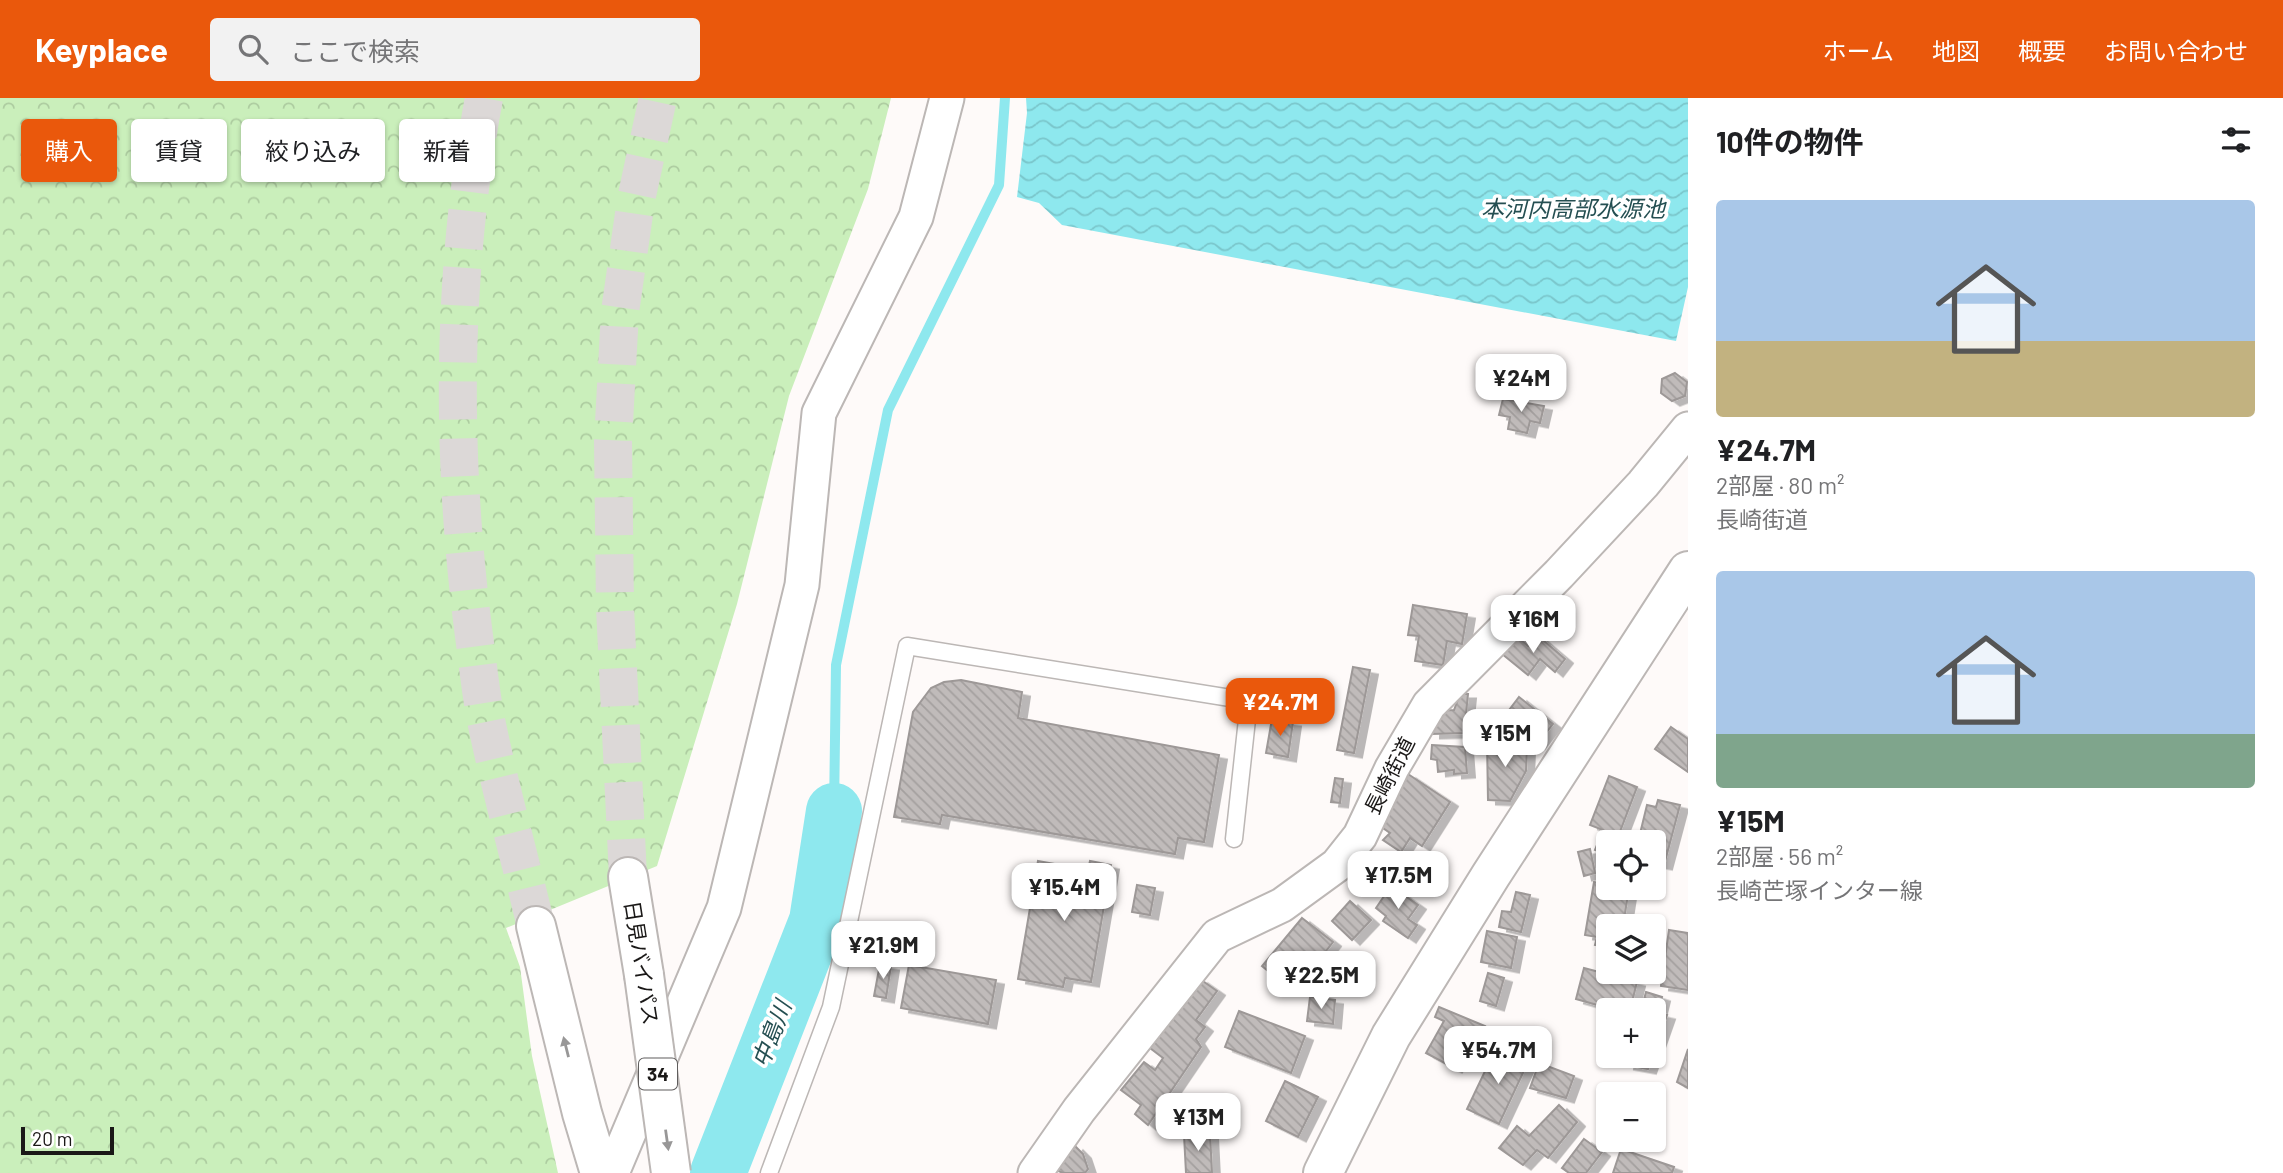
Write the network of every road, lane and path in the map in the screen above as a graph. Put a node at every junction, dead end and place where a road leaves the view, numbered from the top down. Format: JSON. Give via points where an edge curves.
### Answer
{"nodes":[{"id":1,"x":947,"y":98,"type":"edge"},
{"id":2,"x":1688,"y":429,"type":"edge"},
{"id":3,"x":1688,"y":571,"type":"edge"},
{"id":4,"x":1234,"y":839,"type":"dead end"},
{"id":5,"x":628,"y":877,"type":"tunnel mouth"},
{"id":6,"x":536,"y":926,"type":"tunnel mouth"},
{"id":7,"x":600,"y":1173,"type":"edge"},
{"id":8,"x":612,"y":1173,"type":"edge"},
{"id":9,"x":671,"y":1173,"type":"edge"},
{"id":10,"x":769,"y":1173,"type":"edge"},
{"id":11,"x":1035,"y":1173,"type":"edge"},
{"id":12,"x":1323,"y":1173,"type":"edge"}],
"edges":[{"from":1,"to":8,"type":"street","via":[[925,218],[819,413],[802,585],[724,908]]},
{"from":2,"to":11,"type":"street","name":"長崎街道","via":[[1559,574],[1429,705],[1360,836],[1337,865],[1282,905],[1217,936]]},
{"from":3,"to":12,"type":"main road","via":[[1391,1036]]},
{"from":4,"to":10,"type":"lane","via":[[1249,701],[907,646],[831,1007]]},
{"from":5,"to":9,"type":"main road","name":"日見バイパス","number":"34","one_way":true,"bridge":true},
{"from":7,"to":6,"type":"main road","one_way":true}]}
